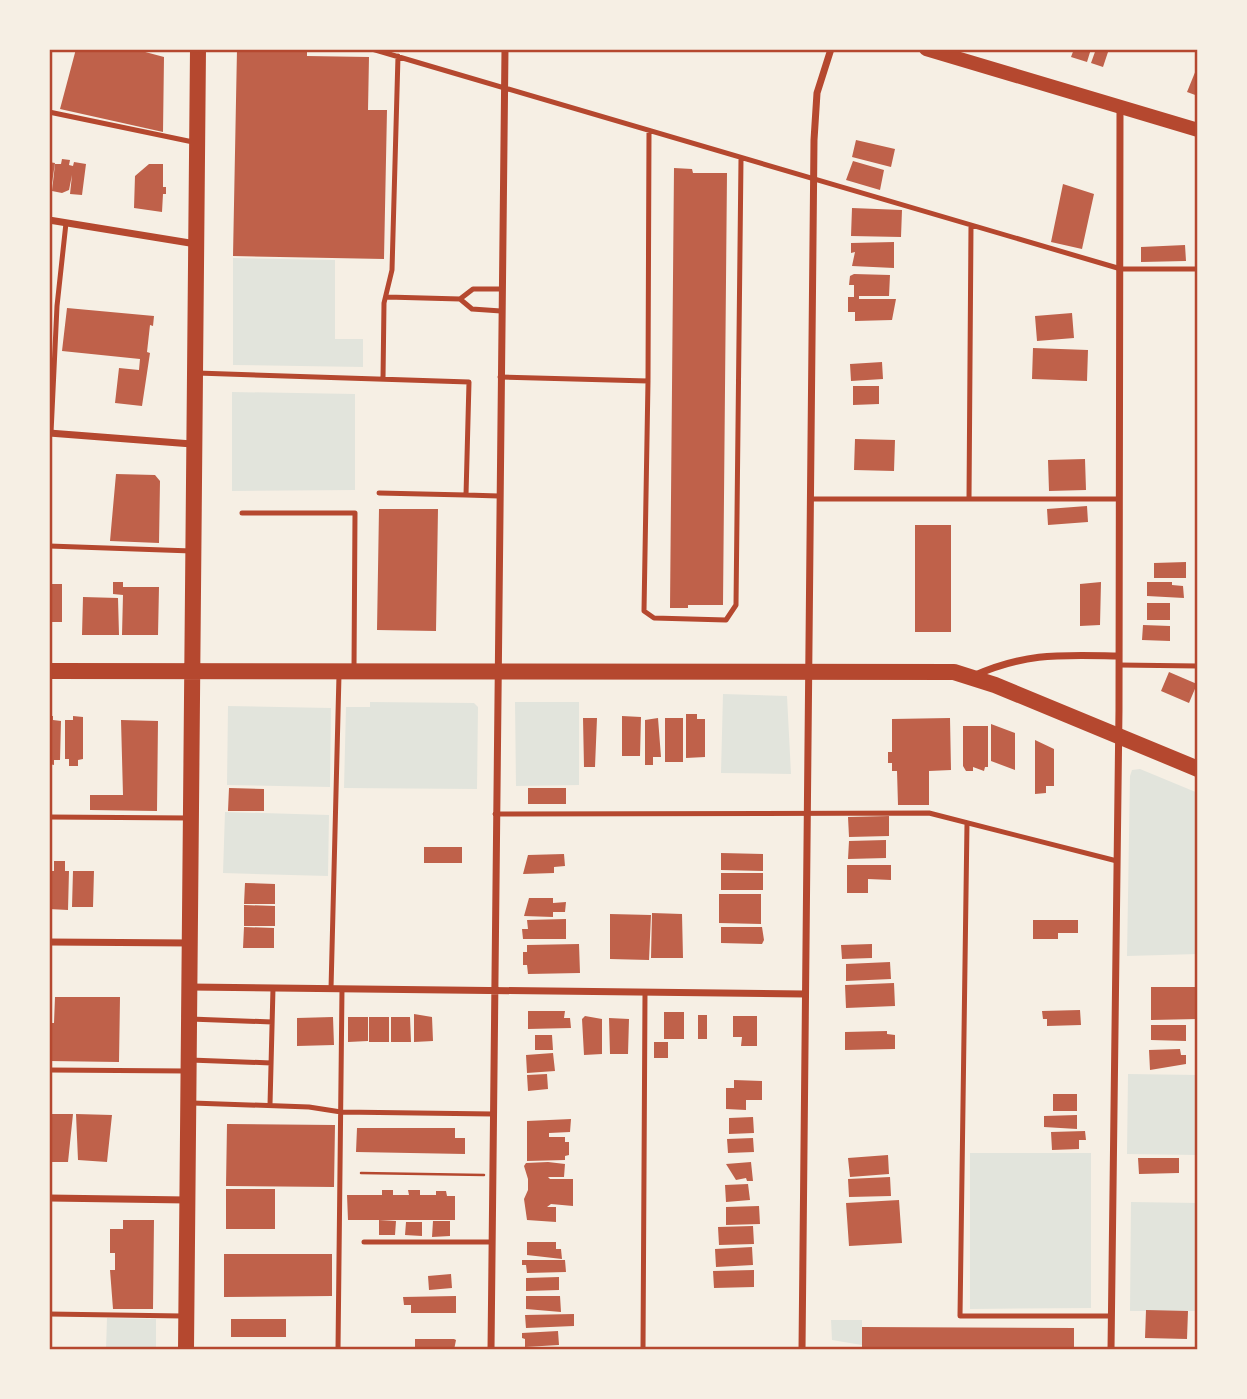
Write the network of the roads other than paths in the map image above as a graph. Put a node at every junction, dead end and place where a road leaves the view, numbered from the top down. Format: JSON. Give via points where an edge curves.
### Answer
{"nodes":[{"id":1,"x":198,"y":49,"type":"edge"},
{"id":2,"x":372,"y":49,"type":"edge"},
{"id":3,"x":505,"y":49,"type":"edge"},
{"id":4,"x":831,"y":49,"type":"edge"},
{"id":5,"x":926,"y":49,"type":"edge"},
{"id":6,"x":398,"y":56,"type":"junction"},
{"id":7,"x":504,"y":88,"type":"junction"},
{"id":8,"x":1120,"y":107,"type":"junction"},
{"id":9,"x":49,"y":112,"type":"edge"},
{"id":10,"x":1198,"y":130,"type":"edge"},
{"id":11,"x":649,"y":131,"type":"junction"},
{"id":12,"x":198,"y":144,"type":"junction"},
{"id":13,"x":741,"y":159,"type":"junction"},
{"id":14,"x":814,"y":181,"type":"junction"},
{"id":15,"x":49,"y":220,"type":"edge"},
{"id":16,"x":66,"y":223,"type":"junction"},
{"id":17,"x":971,"y":226,"type":"junction"},
{"id":18,"x":197,"y":244,"type":"junction"},
{"id":19,"x":1121,"y":269,"type":"junction"},
{"id":20,"x":1198,"y":269,"type":"edge"},
{"id":21,"x":502,"y":289,"type":"junction"},
{"id":22,"x":387,"y":296,"type":"junction"},
{"id":23,"x":460,"y":299,"type":"junction"},
{"id":24,"x":501,"y":311,"type":"junction"},
{"id":25,"x":53,"y":326,"type":"edge"},
{"id":26,"x":194,"y":373,"type":"junction"},
{"id":27,"x":500,"y":377,"type":"junction"},
{"id":28,"x":383,"y":379,"type":"junction"},
{"id":29,"x":648,"y":381,"type":"junction"},
{"id":30,"x":50,"y":433,"type":"edge"},
{"id":31,"x":192,"y":444,"type":"junction"},
{"id":32,"x":379,"y":493,"type":"dead end"},
{"id":33,"x":466,"y":495,"type":"junction"},
{"id":34,"x":499,"y":496,"type":"junction"},
{"id":35,"x":810,"y":499,"type":"junction"},
{"id":36,"x":969,"y":499,"type":"junction"},
{"id":37,"x":1119,"y":499,"type":"junction"},
{"id":38,"x":242,"y":513,"type":"dead end"},
{"id":39,"x":49,"y":546,"type":"edge"},
{"id":40,"x":192,"y":551,"type":"junction"},
{"id":41,"x":1119,"y":656,"type":"junction"},
{"id":42,"x":1119,"y":665,"type":"junction"},
{"id":43,"x":1198,"y":666,"type":"edge"},
{"id":44,"x":49,"y":671,"type":"edge"},
{"id":45,"x":346,"y":671,"type":"junction"},
{"id":46,"x":497,"y":671,"type":"junction"},
{"id":47,"x":808,"y":671,"type":"junction"},
{"id":48,"x":191,"y":672,"type":"junction"},
{"id":49,"x":972,"y":677,"type":"junction"},
{"id":50,"x":1118,"y":736,"type":"junction"},
{"id":51,"x":1198,"y":769,"type":"edge"},
{"id":52,"x":495,"y":814,"type":"junction"},
{"id":53,"x":807,"y":814,"type":"junction"},
{"id":54,"x":49,"y":817,"type":"edge"},
{"id":55,"x":190,"y":818,"type":"junction"},
{"id":56,"x":967,"y":822,"type":"junction"},
{"id":57,"x":1117,"y":861,"type":"junction"},
{"id":58,"x":49,"y":942,"type":"edge"},
{"id":59,"x":191,"y":943,"type":"junction"},
{"id":60,"x":190,"y":987,"type":"junction"},
{"id":61,"x":273,"y":988,"type":"junction"},
{"id":62,"x":331,"y":989,"type":"junction"},
{"id":63,"x":342,"y":989,"type":"junction"},
{"id":64,"x":494,"y":992,"type":"junction"},
{"id":65,"x":645,"y":993,"type":"junction"},
{"id":66,"x":805,"y":994,"type":"junction"},
{"id":67,"x":190,"y":1019,"type":"junction"},
{"id":68,"x":272,"y":1022,"type":"junction"},
{"id":69,"x":271,"y":1063,"type":"junction"},
{"id":70,"x":190,"y":1065,"type":"junction"},
{"id":71,"x":49,"y":1070,"type":"edge"},
{"id":72,"x":189,"y":1103,"type":"junction"},
{"id":73,"x":270,"y":1105,"type":"junction"},
{"id":74,"x":341,"y":1112,"type":"junction"},
{"id":75,"x":492,"y":1114,"type":"junction"},
{"id":76,"x":49,"y":1198,"type":"edge"},
{"id":77,"x":187,"y":1200,"type":"junction"},
{"id":78,"x":364,"y":1242,"type":"dead end"},
{"id":79,"x":491,"y":1242,"type":"junction"},
{"id":80,"x":49,"y":1314,"type":"edge"},
{"id":81,"x":186,"y":1316,"type":"junction"},
{"id":82,"x":1111,"y":1316,"type":"junction"},
{"id":83,"x":186,"y":1350,"type":"edge"},
{"id":84,"x":338,"y":1350,"type":"edge"},
{"id":85,"x":491,"y":1350,"type":"edge"},
{"id":86,"x":643,"y":1350,"type":"edge"},
{"id":87,"x":802,"y":1350,"type":"edge"},
{"id":88,"x":1111,"y":1350,"type":"edge"}],
"edges":[{"from":1,"to":12,"type":"main road"},
{"from":2,"to":6,"type":"lane"},
{"from":3,"to":7,"type":"street"},
{"from":4,"to":14,"type":"street","via":[[817,93]]},
{"from":5,"to":8,"type":"main road"},
{"from":6,"to":7,"type":"lane"},
{"from":6,"to":22,"type":"lane","via":[[392,270]]},
{"from":7,"to":11,"type":"lane"},
{"from":7,"to":21,"type":"street"},
{"from":8,"to":10,"type":"main road"},
{"from":8,"to":19,"type":"street"},
{"from":9,"to":12,"type":"lane"},
{"from":11,"to":13,"type":"lane"},
{"from":11,"to":29,"type":"lane"},
{"from":12,"to":18,"type":"main road"},
{"from":13,"to":14,"type":"lane"},
{"from":13,"to":29,"type":"lane","via":[[736,605],[726,620],[654,618],[644,611]]},
{"from":14,"to":17,"type":"lane"},
{"from":14,"to":35,"type":"street"},
{"from":15,"to":16,"type":"street"},
{"from":16,"to":18,"type":"street"},
{"from":16,"to":25,"type":"lane"},
{"from":17,"to":19,"type":"lane"},
{"from":17,"to":36,"type":"lane"},
{"from":18,"to":26,"type":"main road"},
{"from":19,"to":20,"type":"lane"},
{"from":19,"to":37,"type":"street"},
{"from":21,"to":23,"type":"lane","via":[[473,289]]},
{"from":21,"to":24,"type":"street"},
{"from":22,"to":23,"type":"lane"},
{"from":22,"to":28,"type":"lane"},
{"from":23,"to":24,"type":"lane","via":[[472,309]]},
{"from":24,"to":27,"type":"street"},
{"from":25,"to":30,"type":"lane"},
{"from":26,"to":28,"type":"lane"},
{"from":26,"to":31,"type":"main road"},
{"from":27,"to":29,"type":"lane"},
{"from":27,"to":34,"type":"street"},
{"from":28,"to":33,"type":"lane","via":[[469,382]]},
{"from":30,"to":31,"type":"street"},
{"from":31,"to":40,"type":"main road"},
{"from":32,"to":33,"type":"lane"},
{"from":33,"to":34,"type":"lane"},
{"from":34,"to":46,"type":"street"},
{"from":35,"to":36,"type":"lane"},
{"from":35,"to":47,"type":"street"},
{"from":36,"to":37,"type":"lane"},
{"from":37,"to":41,"type":"street"},
{"from":38,"to":45,"type":"lane","via":[[355,513]]},
{"from":39,"to":40,"type":"lane"},
{"from":40,"to":48,"type":"main road"},
{"from":41,"to":42,"type":"street"},
{"from":41,"to":49,"type":"street","via":[[1030,656]]},
{"from":42,"to":43,"type":"lane"},
{"from":42,"to":50,"type":"street"},
{"from":44,"to":48,"type":"main road"},
{"from":45,"to":46,"type":"main road"},
{"from":45,"to":48,"type":"main road"},
{"from":45,"to":62,"type":"lane"},
{"from":46,"to":47,"type":"main road"},
{"from":46,"to":52,"type":"street"},
{"from":47,"to":49,"type":"main road","via":[[935,671]]},
{"from":47,"to":53,"type":"street"},
{"from":48,"to":55,"type":"main road"},
{"from":49,"to":50,"type":"main road"},
{"from":50,"to":51,"type":"main road"},
{"from":50,"to":57,"type":"street"},
{"from":52,"to":53,"type":"lane"},
{"from":52,"to":64,"type":"street"},
{"from":53,"to":56,"type":"lane","via":[[929,813]]},
{"from":53,"to":66,"type":"street"},
{"from":54,"to":55,"type":"lane"},
{"from":55,"to":59,"type":"main road"},
{"from":56,"to":57,"type":"lane"},
{"from":56,"to":82,"type":"lane","via":[[960,1316]]},
{"from":57,"to":82,"type":"street"},
{"from":58,"to":59,"type":"street"},
{"from":59,"to":60,"type":"main road"},
{"from":60,"to":61,"type":"street"},
{"from":60,"to":67,"type":"main road"},
{"from":61,"to":62,"type":"street"},
{"from":61,"to":68,"type":"lane"},
{"from":62,"to":63,"type":"street"},
{"from":63,"to":64,"type":"street"},
{"from":63,"to":74,"type":"lane"},
{"from":64,"to":65,"type":"street"},
{"from":64,"to":75,"type":"street"},
{"from":65,"to":66,"type":"street"},
{"from":65,"to":86,"type":"lane"},
{"from":66,"to":87,"type":"street"},
{"from":67,"to":68,"type":"lane"},
{"from":67,"to":70,"type":"main road"},
{"from":68,"to":69,"type":"lane"},
{"from":69,"to":70,"type":"lane"},
{"from":69,"to":73,"type":"lane"},
{"from":70,"to":71,"type":"lane"},
{"from":70,"to":72,"type":"main road"},
{"from":72,"to":73,"type":"lane"},
{"from":72,"to":77,"type":"main road"},
{"from":73,"to":74,"type":"lane"},
{"from":74,"to":75,"type":"lane"},
{"from":74,"to":84,"type":"lane"},
{"from":75,"to":79,"type":"street"},
{"from":76,"to":77,"type":"street"},
{"from":77,"to":81,"type":"main road"},
{"from":78,"to":79,"type":"lane"},
{"from":79,"to":85,"type":"street"},
{"from":80,"to":81,"type":"lane"},
{"from":81,"to":83,"type":"main road"},
{"from":82,"to":88,"type":"street"}]}
